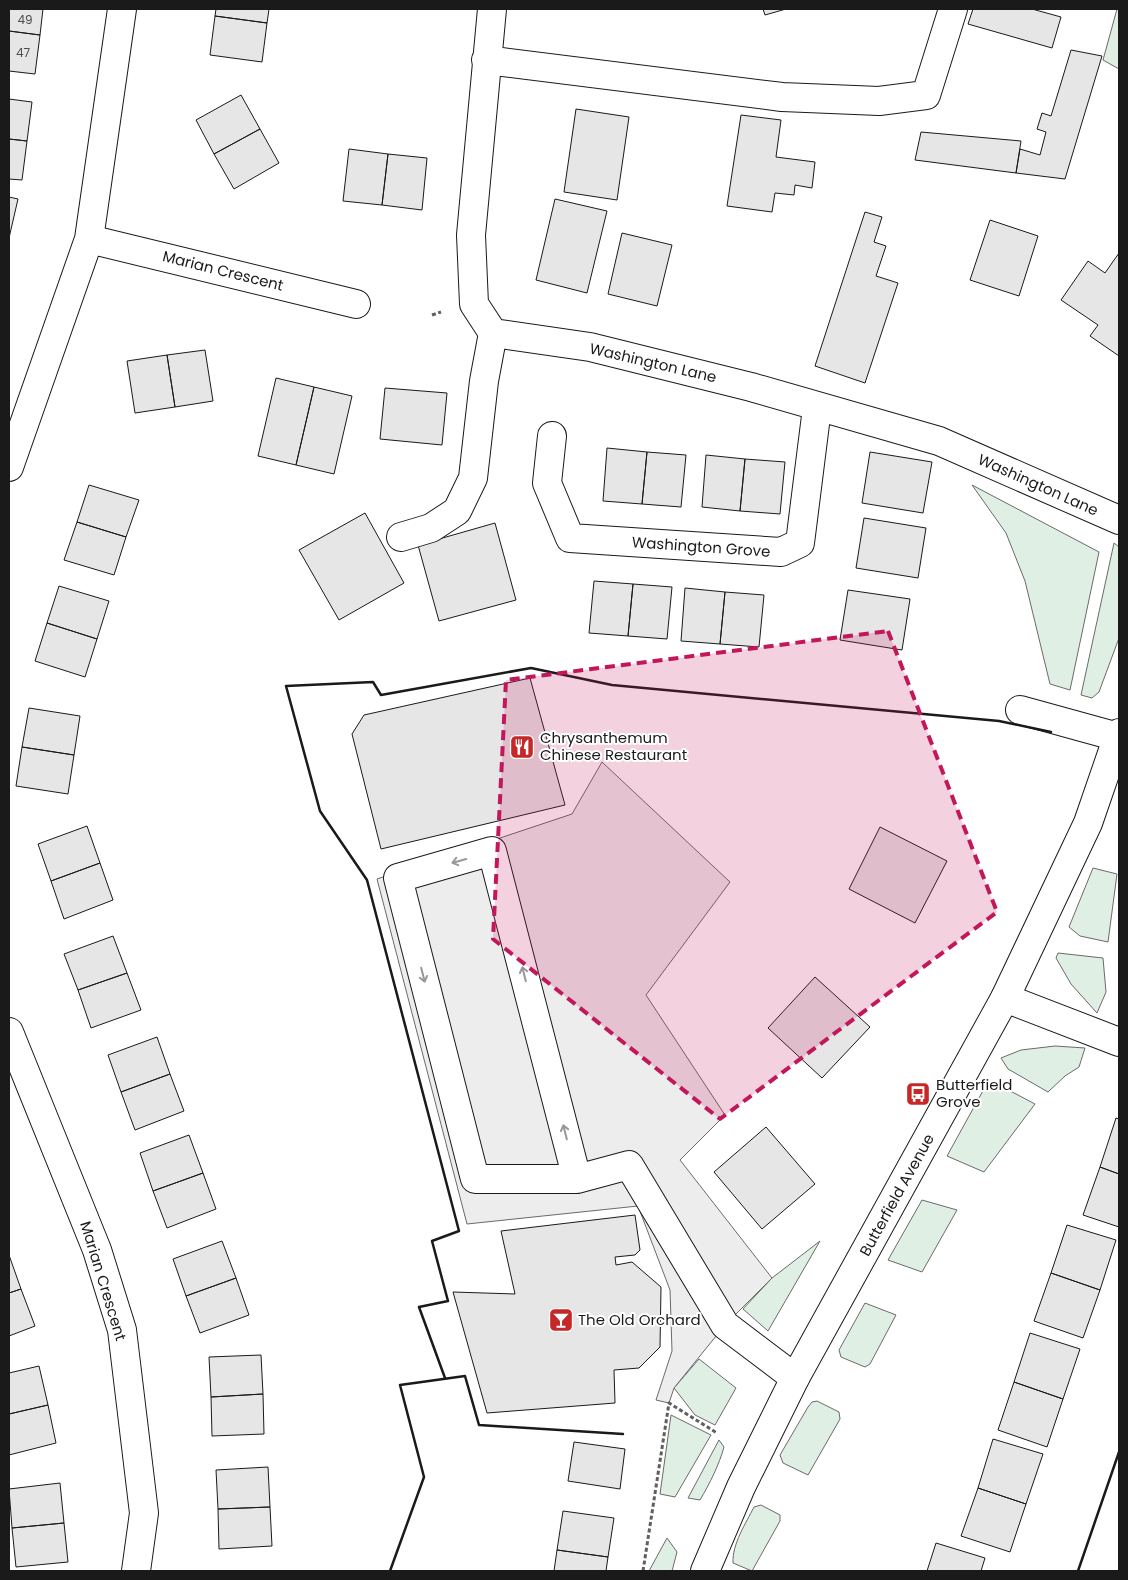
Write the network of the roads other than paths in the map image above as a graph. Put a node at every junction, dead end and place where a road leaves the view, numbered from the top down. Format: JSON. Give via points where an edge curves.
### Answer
{"nodes":[{"id":1,"x":122,"y":9,"type":"edge"},
{"id":2,"x":492,"y":9,"type":"edge"},
{"id":3,"x":953,"y":9,"type":"edge"},
{"id":4,"x":486,"y":60,"type":"junction"},
{"id":5,"x":89,"y":238,"type":"junction"},
{"id":6,"x":356,"y":304,"type":"dead end"},
{"id":7,"x":493,"y":333,"type":"junction"},
{"id":8,"x":817,"y":408,"type":"junction"},
{"id":9,"x":552,"y":436,"type":"dead end"},
{"id":10,"x":9,"y":467,"type":"edge"},
{"id":11,"x":1119,"y":520,"type":"edge"},
{"id":12,"x":401,"y":537,"type":"dead end"},
{"id":13,"x":1020,"y":710,"type":"dead end"},
{"id":14,"x":1119,"y":735,"type":"edge"},
{"id":15,"x":1005,"y":998,"type":"junction"},
{"id":16,"x":9,"y":1032,"type":"edge"},
{"id":17,"x":1119,"y":1042,"type":"edge"},
{"id":18,"x":577,"y":1179,"type":"junction"},
{"id":19,"x":795,"y":1378,"type":"junction"},
{"id":20,"x":136,"y":1571,"type":"edge"},
{"id":21,"x":705,"y":1571,"type":"edge"}],
"edges":[{"from":1,"to":5,"type":"street"},
{"from":2,"to":4,"type":"street"},
{"from":3,"to":4,"type":"street","via":[[926,95],[888,100],[782,97]]},
{"from":4,"to":7,"type":"street","via":[[470,236],[474,304]]},
{"from":5,"to":6,"type":"street","name":"Marian Crescent"},
{"from":5,"to":10,"type":"street"},
{"from":7,"to":8,"type":"street","name":"Washington Lane","via":[[590,347],[751,387]]},
{"from":7,"to":12,"type":"street","via":[[473,478],[458,511],[431,528]]},
{"from":8,"to":9,"type":"street","name":"Washington Grove","via":[[800,543],[781,552],[570,538],[547,483]]},
{"from":8,"to":11,"type":"street","name":"Washington Lane","via":[[939,441]]},
{"from":13,"to":14,"type":"street"},
{"from":14,"to":15,"type":"street","name":"Butterfield Avenue","via":[[1088,823]]},
{"from":15,"to":17,"type":"street"},
{"from":15,"to":19,"type":"street","name":"Butterfield Avenue"},
{"from":16,"to":20,"type":"street","name":"Marian Crescent","via":[[97,1250],[122,1330],[144,1512]]},
{"from":18,"to":18,"type":"street","one_way":true,"via":[[492,851],[398,878],[475,1179]]},
{"from":18,"to":19,"type":"street","via":[[629,1165],[725,1325]]},
{"from":19,"to":21,"type":"street","name":"Butterfield Avenue","via":[[741,1487]]}]}
